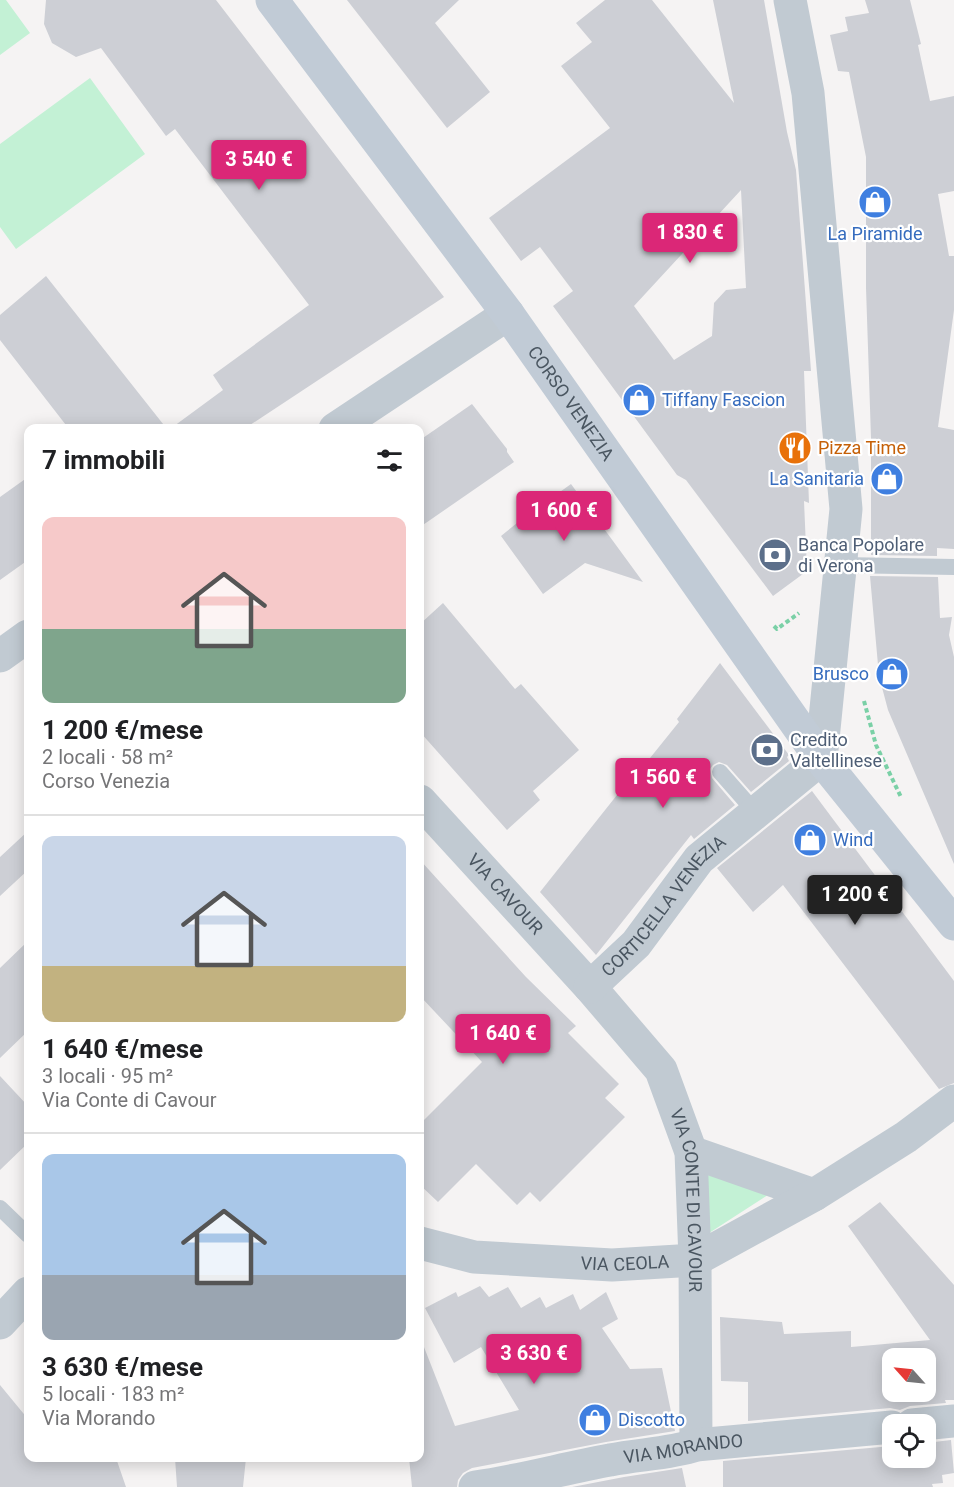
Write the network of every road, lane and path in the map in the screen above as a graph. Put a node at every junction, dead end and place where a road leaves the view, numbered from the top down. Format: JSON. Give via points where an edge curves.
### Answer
{"nodes":[{"id":1,"x":272,"y":0,"type":"edge"},
{"id":2,"x":800,"y":5,"type":"edge"},
{"id":3,"x":507,"y":314,"type":"junction"},
{"id":4,"x":342,"y":424,"type":"edge"},
{"id":5,"x":841,"y":565,"type":"junction"},
{"id":6,"x":954,"y":567,"type":"edge"},
{"id":7,"x":863,"y":695,"type":"dead end"},
{"id":8,"x":821,"y":759,"type":"junction"},
{"id":9,"x":720,"y":772,"type":"dead end"},
{"id":10,"x":424,"y":805,"type":"edge"},
{"id":11,"x":906,"y":806,"type":"dead end"},
{"id":12,"x":756,"y":813,"type":"junction"},
{"id":13,"x":954,"y":924,"type":"edge"},
{"id":14,"x":590,"y":987,"type":"junction"},
{"id":15,"x":954,"y":1101,"type":"edge"},
{"id":16,"x":691,"y":1152,"type":"junction"},
{"id":17,"x":814,"y":1195,"type":"junction"},
{"id":18,"x":0,"y":1208,"type":"edge"},
{"id":19,"x":24,"y":1231,"type":"edge"},
{"id":20,"x":424,"y":1247,"type":"edge"},
{"id":21,"x":695,"y":1260,"type":"junction"},
{"id":22,"x":24,"y":1297,"type":"edge"},
{"id":23,"x":0,"y":1323,"type":"edge"},
{"id":24,"x":954,"y":1421,"type":"edge"},
{"id":25,"x":936,"y":1423,"type":"edge"},
{"id":26,"x":882,"y":1428,"type":"edge"},
{"id":27,"x":696,"y":1445,"type":"junction"},
{"id":28,"x":475,"y":1487,"type":"edge"}],
"edges":[{"from":1,"to":3,"type":"street","name":"CORSO VENEZIA"},
{"from":2,"to":5,"type":"street","via":[[846,509]]},
{"from":3,"to":4,"type":"street"},
{"from":3,"to":8,"type":"street","name":"CORSO VENEZIA"},
{"from":5,"to":6,"type":"lane"},
{"from":5,"to":8,"type":"street"},
{"from":7,"to":11,"type":"path","via":[[876,745]]},
{"from":8,"to":12,"type":"street","name":"CORTICELLA VENEZIA"},
{"from":8,"to":13,"type":"street","name":"CORSO VENEZIA"},
{"from":9,"to":12,"type":"lane"},
{"from":10,"to":14,"type":"street","name":"VIA CAVOUR"},
{"from":12,"to":14,"type":"street","name":"CORTICELLA VENEZIA","via":[[699,859],[636,944]]},
{"from":14,"to":16,"type":"street","name":"VIA CONTE DI CAVOUR","via":[[661,1070]]},
{"from":15,"to":17,"type":"street","name":"VIA CEOLA","via":[[906,1137]]},
{"from":16,"to":17,"type":"street"},
{"from":16,"to":21,"type":"street","name":"VIA CONTE DI CAVOUR"},
{"from":17,"to":21,"type":"street","name":"VIA CEOLA"},
{"from":18,"to":19,"type":"lane"},
{"from":20,"to":21,"type":"street","name":"VIA CEOLA","via":[[474,1257],[600,1264]]},
{"from":21,"to":27,"type":"street","name":"VIA CONTE DI CAVOUR"},
{"from":22,"to":23,"type":"street"},
{"from":24,"to":25,"type":"street"},
{"from":26,"to":27,"type":"street","name":"VIA MORANDO"},
{"from":27,"to":28,"type":"street","name":"VIA MORANDO"}]}
